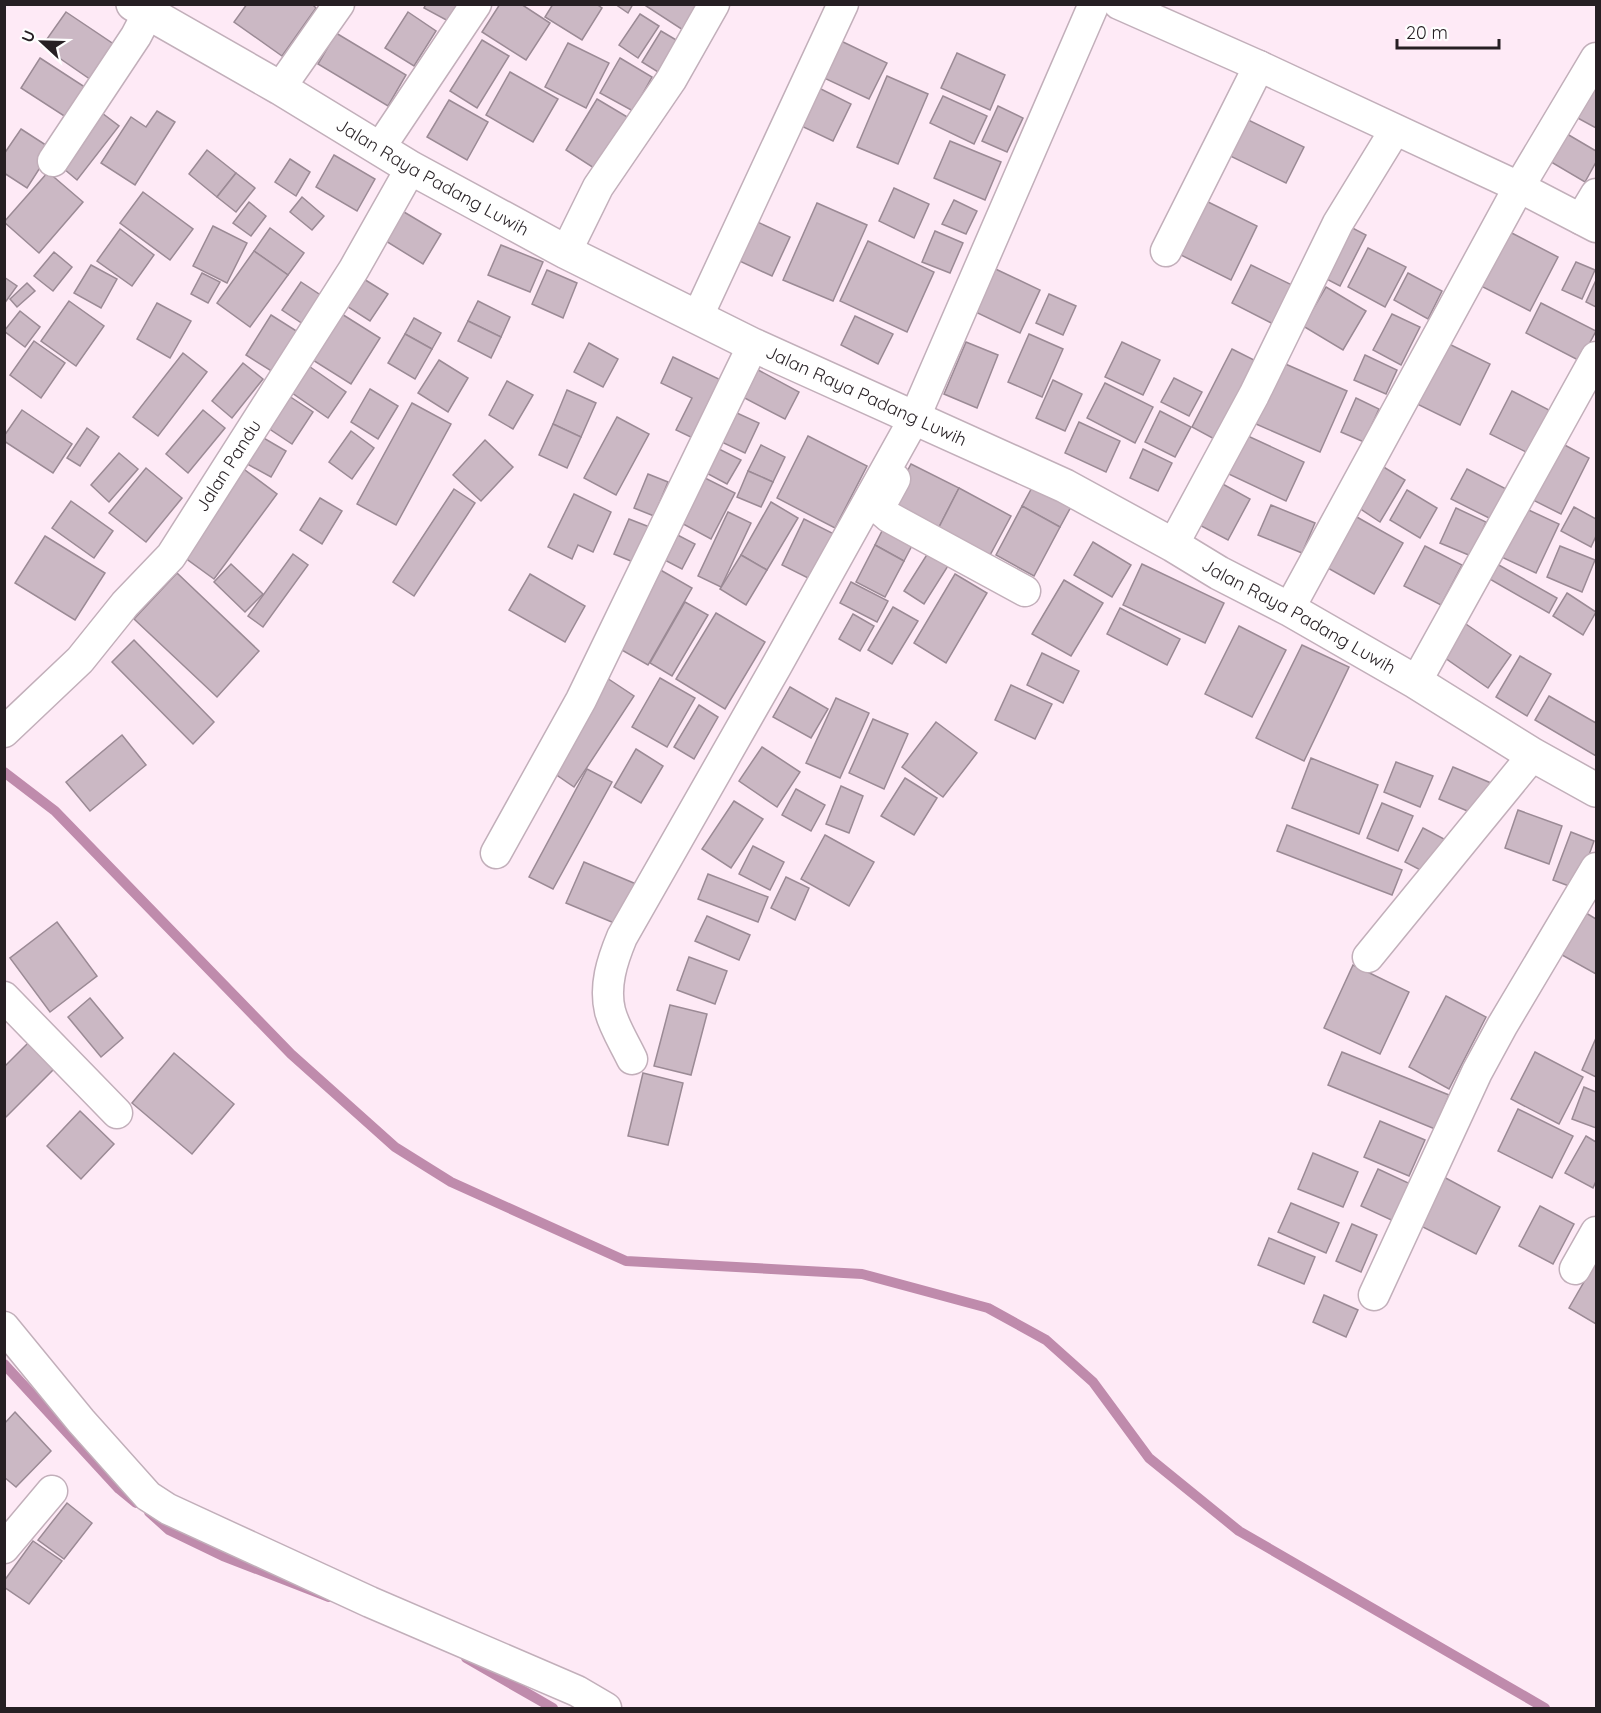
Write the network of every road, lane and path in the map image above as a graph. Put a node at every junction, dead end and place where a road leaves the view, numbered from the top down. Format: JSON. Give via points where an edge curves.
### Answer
{"nodes":[{"id":1,"x":339,"y":4,"type":"edge"},
{"id":2,"x":476,"y":4,"type":"edge"},
{"id":3,"x":714,"y":4,"type":"edge"},
{"id":4,"x":843,"y":4,"type":"edge"},
{"id":5,"x":1094,"y":4,"type":"edge"},
{"id":6,"x":1119,"y":4,"type":"edge"},
{"id":7,"x":141,"y":9,"type":"edge"},
{"id":8,"x":1596,"y":58,"type":"edge"},
{"id":9,"x":1259,"y":66,"type":"junction"},
{"id":10,"x":280,"y":88,"type":"junction"},
{"id":11,"x":1395,"y":130,"type":"junction"},
{"id":12,"x":379,"y":149,"type":"junction"},
{"id":13,"x":53,"y":161,"type":"dead end"},
{"id":14,"x":411,"y":168,"type":"junction"},
{"id":15,"x":1519,"y":187,"type":"junction"},
{"id":16,"x":1596,"y":194,"type":"edge"},
{"id":17,"x":1589,"y":223,"type":"edge"},
{"id":18,"x":1166,"y":251,"type":"dead end"},
{"id":19,"x":566,"y":252,"type":"junction"},
{"id":20,"x":697,"y":318,"type":"junction"},
{"id":21,"x":753,"y":345,"type":"junction"},
{"id":22,"x":1596,"y":357,"type":"edge"},
{"id":23,"x":920,"y":422,"type":"junction"},
{"id":24,"x":1173,"y":545,"type":"junction"},
{"id":25,"x":1025,"y":591,"type":"dead end"},
{"id":26,"x":1289,"y":609,"type":"junction"},
{"id":27,"x":1416,"y":682,"type":"junction"},
{"id":28,"x":4,"y":732,"type":"edge"},
{"id":29,"x":1533,"y":755,"type":"junction"},
{"id":30,"x":1596,"y":790,"type":"edge"},
{"id":31,"x":496,"y":853,"type":"dead end"},
{"id":32,"x":1596,"y":868,"type":"edge"},
{"id":33,"x":1368,"y":957,"type":"dead end"},
{"id":34,"x":4,"y":998,"type":"edge"},
{"id":35,"x":632,"y":1059,"type":"dead end"},
{"id":36,"x":117,"y":1113,"type":"dead end"},
{"id":37,"x":1596,"y":1232,"type":"edge"},
{"id":38,"x":1575,"y":1269,"type":"dead end"},
{"id":39,"x":1374,"y":1295,"type":"dead end"},
{"id":40,"x":4,"y":1327,"type":"edge"},
{"id":41,"x":52,"y":1491,"type":"dead end"},
{"id":42,"x":4,"y":1548,"type":"edge"},
{"id":43,"x":606,"y":1708,"type":"edge"}],
"edges":[{"from":1,"to":10,"type":"street"},
{"from":2,"to":12,"type":"street"},
{"from":3,"to":19,"type":"street","via":[[671,80],[598,187]]},
{"from":4,"to":20,"type":"street"},
{"from":5,"to":23,"type":"street"},
{"from":6,"to":9,"type":"street"},
{"from":7,"to":10,"type":"main road","name":"Jalan Raya Padang Luwih"},
{"from":7,"to":13,"type":"street","via":[[136,36]]},
{"from":8,"to":15,"type":"street"},
{"from":9,"to":11,"type":"street"},
{"from":9,"to":18,"type":"street"},
{"from":10,"to":12,"type":"main road","name":"Jalan Raya Padang Luwih"},
{"from":11,"to":15,"type":"street"},
{"from":11,"to":24,"type":"street","via":[[1338,223],[1254,395]]},
{"from":12,"to":14,"type":"main road","name":"Jalan Raya Padang Luwih"},
{"from":14,"to":19,"type":"main road","name":"Jalan Raya Padang Luwih"},
{"from":14,"to":28,"type":"street","name":"Jalan Pandu","via":[[354,269],[171,556],[125,604],[80,660]]},
{"from":15,"to":17,"type":"street"},
{"from":15,"to":26,"type":"street"},
{"from":16,"to":17,"type":"street"},
{"from":19,"to":20,"type":"main road","name":"Jalan Raya Padang Luwih"},
{"from":20,"to":21,"type":"main road","name":"Jalan Raya Padang Luwih"},
{"from":21,"to":23,"type":"main road","name":"Jalan Raya Padang Luwih"},
{"from":21,"to":31,"type":"street","via":[[589,683]]},
{"from":22,"to":27,"type":"street"},
{"from":23,"to":24,"type":"main road","name":"Jalan Raya Padang Luwih","via":[[1065,486]]},
{"from":23,"to":25,"type":"street","via":[[882,503],[882,511]]},
{"from":23,"to":35,"type":"street","via":[[622,937],[608,989],[610,1012]]},
{"from":24,"to":26,"type":"main road","name":"Jalan Raya Padang Luwih"},
{"from":26,"to":27,"type":"main road","name":"Jalan Raya Padang Luwih"},
{"from":27,"to":29,"type":"main road","name":"Jalan Raya Padang Luwih"},
{"from":29,"to":30,"type":"main road","name":"Jalan Raya Padang Luwih"},
{"from":29,"to":33,"type":"street"},
{"from":32,"to":39,"type":"street","via":[[1478,1072]]},
{"from":34,"to":36,"type":"street"},
{"from":37,"to":38,"type":"street"},
{"from":40,"to":43,"type":"street","via":[[148,1496],[168,1509],[577,1691]]},
{"from":41,"to":42,"type":"street"}]}
